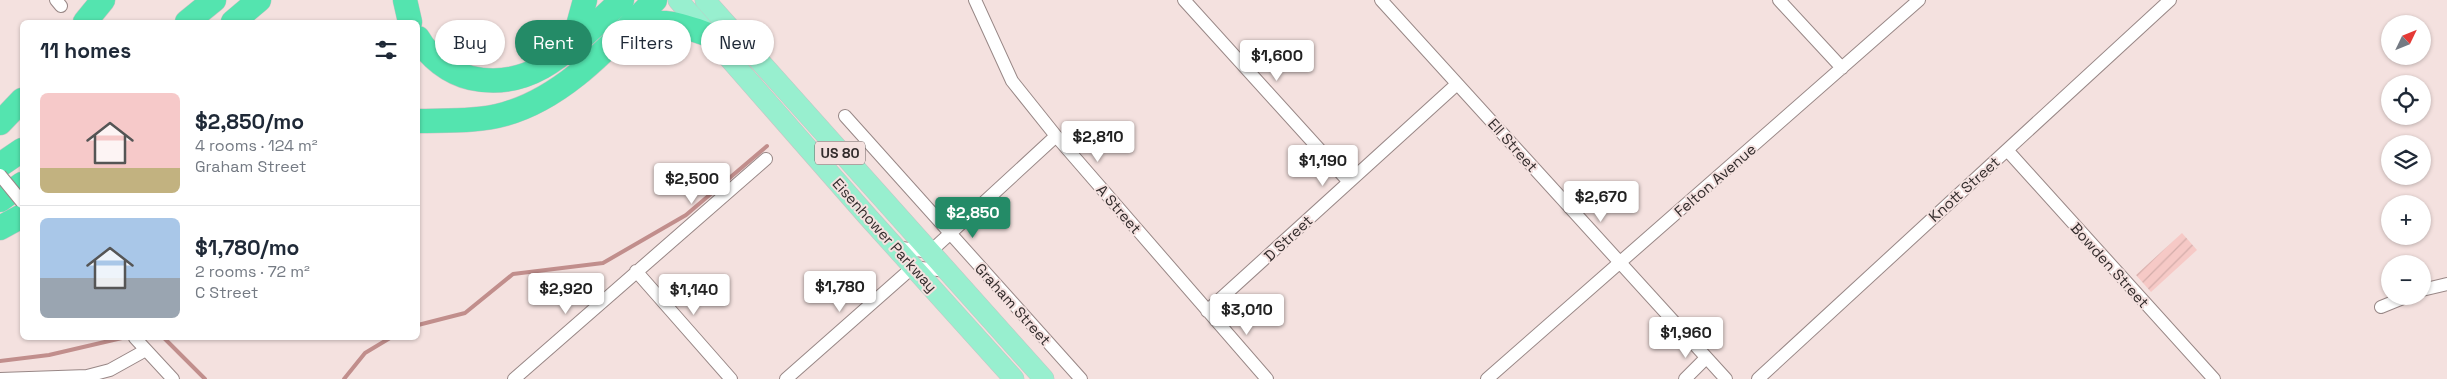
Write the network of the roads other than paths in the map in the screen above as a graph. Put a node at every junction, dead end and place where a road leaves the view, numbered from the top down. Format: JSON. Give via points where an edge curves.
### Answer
{"nodes":[{"id":1,"x":103,"y":0,"type":"edge"},
{"id":2,"x":214,"y":0,"type":"edge"},
{"id":3,"x":258,"y":0,"type":"edge"},
{"id":4,"x":405,"y":0,"type":"edge"},
{"id":5,"x":585,"y":0,"type":"edge"},
{"id":6,"x":622,"y":0,"type":"edge"},
{"id":7,"x":655,"y":0,"type":"edge"},
{"id":8,"x":678,"y":0,"type":"edge"},
{"id":9,"x":705,"y":0,"type":"edge"},
{"id":10,"x":975,"y":0,"type":"edge"},
{"id":11,"x":1184,"y":0,"type":"edge"},
{"id":12,"x":1381,"y":0,"type":"edge"},
{"id":13,"x":1779,"y":0,"type":"edge"},
{"id":14,"x":1919,"y":0,"type":"edge"},
{"id":15,"x":2170,"y":0,"type":"edge"},
{"id":16,"x":88,"y":20,"type":"edge"},
{"id":17,"x":189,"y":20,"type":"edge"},
{"id":18,"x":235,"y":20,"type":"edge"},
{"id":19,"x":410,"y":20,"type":"edge"},
{"id":20,"x":579,"y":20,"type":"edge"},
{"id":21,"x":635,"y":20,"type":"edge"},
{"id":22,"x":592,"y":26,"type":"edge"},
{"id":23,"x":701,"y":26,"type":"edge"},
{"id":24,"x":420,"y":40,"type":"edge"},
{"id":25,"x":602,"y":51,"type":"edge"},
{"id":26,"x":547,"y":65,"type":"edge"},
{"id":27,"x":735,"y":65,"type":"edge"},
{"id":28,"x":1842,"y":68,"type":"junction"},
{"id":29,"x":1458,"y":84,"type":"junction"},
{"id":30,"x":20,"y":102,"type":"edge"},
{"id":31,"x":845,"y":116,"type":"dead end"},
{"id":32,"x":420,"y":120,"type":"edge"},
{"id":33,"x":0,"y":123,"type":"edge"},
{"id":34,"x":1056,"y":136,"type":"junction"},
{"id":35,"x":2007,"y":150,"type":"junction"},
{"id":36,"x":20,"y":151,"type":"edge"},
{"id":37,"x":766,"y":159,"type":"dead end"},
{"id":38,"x":0,"y":165,"type":"edge"},
{"id":39,"x":0,"y":175,"type":"edge"},
{"id":40,"x":1349,"y":182,"type":"junction"},
{"id":41,"x":20,"y":185,"type":"edge"},
{"id":42,"x":0,"y":200,"type":"edge"},
{"id":43,"x":20,"y":200,"type":"edge"},
{"id":44,"x":20,"y":217,"type":"edge"},
{"id":45,"x":0,"y":228,"type":"edge"},
{"id":46,"x":950,"y":234,"type":"junction"},
{"id":47,"x":895,"y":247,"type":"junction"},
{"id":48,"x":930,"y":252,"type":"junction"},
{"id":49,"x":1620,"y":264,"type":"junction"},
{"id":50,"x":913,"y":267,"type":"junction"},
{"id":51,"x":636,"y":271,"type":"junction"},
{"id":52,"x":946,"y":271,"type":"junction"},
{"id":53,"x":2447,"y":284,"type":"edge"},
{"id":54,"x":2431,"y":288,"type":"edge"},
{"id":55,"x":2386,"y":305,"type":"edge"},
{"id":56,"x":2381,"y":307,"type":"dead end"},
{"id":57,"x":1208,"y":312,"type":"junction"},
{"id":58,"x":137,"y":340,"type":"edge"},
{"id":59,"x":146,"y":350,"type":"junction"},
{"id":60,"x":1706,"y":358,"type":"junction"},
{"id":61,"x":0,"y":379,"type":"edge"},
{"id":62,"x":173,"y":379,"type":"edge"},
{"id":63,"x":514,"y":379,"type":"edge"},
{"id":64,"x":730,"y":379,"type":"edge"},
{"id":65,"x":786,"y":379,"type":"edge"},
{"id":66,"x":1014,"y":379,"type":"edge"},
{"id":67,"x":1044,"y":379,"type":"edge"},
{"id":68,"x":1081,"y":379,"type":"edge"},
{"id":69,"x":1267,"y":379,"type":"edge"},
{"id":70,"x":1487,"y":379,"type":"edge"},
{"id":71,"x":1685,"y":379,"type":"edge"},
{"id":72,"x":1726,"y":379,"type":"edge"},
{"id":73,"x":1758,"y":379,"type":"edge"},
{"id":74,"x":2214,"y":379,"type":"edge"}],
"edges":[{"from":1,"to":16,"type":"highway"},
{"from":2,"to":17,"type":"highway"},
{"from":3,"to":18,"type":"highway"},
{"from":4,"to":19,"type":"highway"},
{"from":5,"to":20,"type":"highway"},
{"from":6,"to":22,"type":"highway"},
{"from":7,"to":21,"type":"highway"},
{"from":8,"to":23,"type":"main road","name":"Eisenhower Parkway","number":"US 80"},
{"from":9,"to":48,"type":"main road","name":"Eisenhower Parkway","number":"US 80"},
{"from":10,"to":34,"type":"street","name":"A Street","via":[[1012,81]]},
{"from":11,"to":40,"type":"street"},
{"from":12,"to":29,"type":"street","name":"Ell Street"},
{"from":13,"to":28,"type":"street"},
{"from":14,"to":28,"type":"street","name":"Felton Avenue"},
{"from":15,"to":35,"type":"street","name":"Knott Street"},
{"from":24,"to":26,"type":"highway","via":[[436,60],[450,70],[483,81],[501,82],[531,74]]},
{"from":25,"to":32,"type":"highway","via":[[557,90],[521,109],[488,118]]},
{"from":27,"to":47,"type":"main road","name":"Eisenhower Parkway","number":"US 80"},
{"from":28,"to":49,"type":"street","name":"Felton Avenue"},
{"from":29,"to":40,"type":"street","name":"D Street"},
{"from":29,"to":49,"type":"street","name":"Ell Street"},
{"from":30,"to":33,"type":"highway"},
{"from":31,"to":46,"type":"street","name":"Graham Street"},
{"from":34,"to":46,"type":"street"},
{"from":34,"to":57,"type":"street","name":"A Street"},
{"from":35,"to":73,"type":"street","name":"Knott Street"},
{"from":35,"to":74,"type":"street","name":"Bowden Street"},
{"from":36,"to":38,"type":"highway"},
{"from":37,"to":51,"type":"street"},
{"from":39,"to":43,"type":"street","bridge":true},
{"from":40,"to":57,"type":"street","name":"D Street"},
{"from":41,"to":42,"type":"highway"},
{"from":44,"to":45,"type":"highway"},
{"from":46,"to":48,"type":"street"},
{"from":46,"to":68,"type":"street","name":"Graham Street"},
{"from":47,"to":48,"type":"street"},
{"from":47,"to":50,"type":"main road","name":"Eisenhower Parkway","number":"US 80"},
{"from":48,"to":52,"type":"main road","name":"Eisenhower Parkway","number":"US 80"},
{"from":49,"to":60,"type":"street","name":"Ell Street"},
{"from":49,"to":70,"type":"street","name":"Felton Avenue"},
{"from":50,"to":52,"type":"street"},
{"from":50,"to":65,"type":"street"},
{"from":50,"to":66,"type":"main road","name":"Eisenhower Parkway","number":"US 80"},
{"from":51,"to":63,"type":"street"},
{"from":51,"to":64,"type":"street"},
{"from":52,"to":67,"type":"main road","name":"Eisenhower Parkway","number":"US 80"},
{"from":53,"to":54,"type":"street"},
{"from":55,"to":56,"type":"street"},
{"from":57,"to":69,"type":"street","name":"A Street"},
{"from":58,"to":59,"type":"street"},
{"from":59,"to":61,"type":"street","via":[[110,370],[87,376]]},
{"from":59,"to":62,"type":"street"},
{"from":60,"to":71,"type":"street"},
{"from":60,"to":72,"type":"street","name":"Ell Street"}]}
